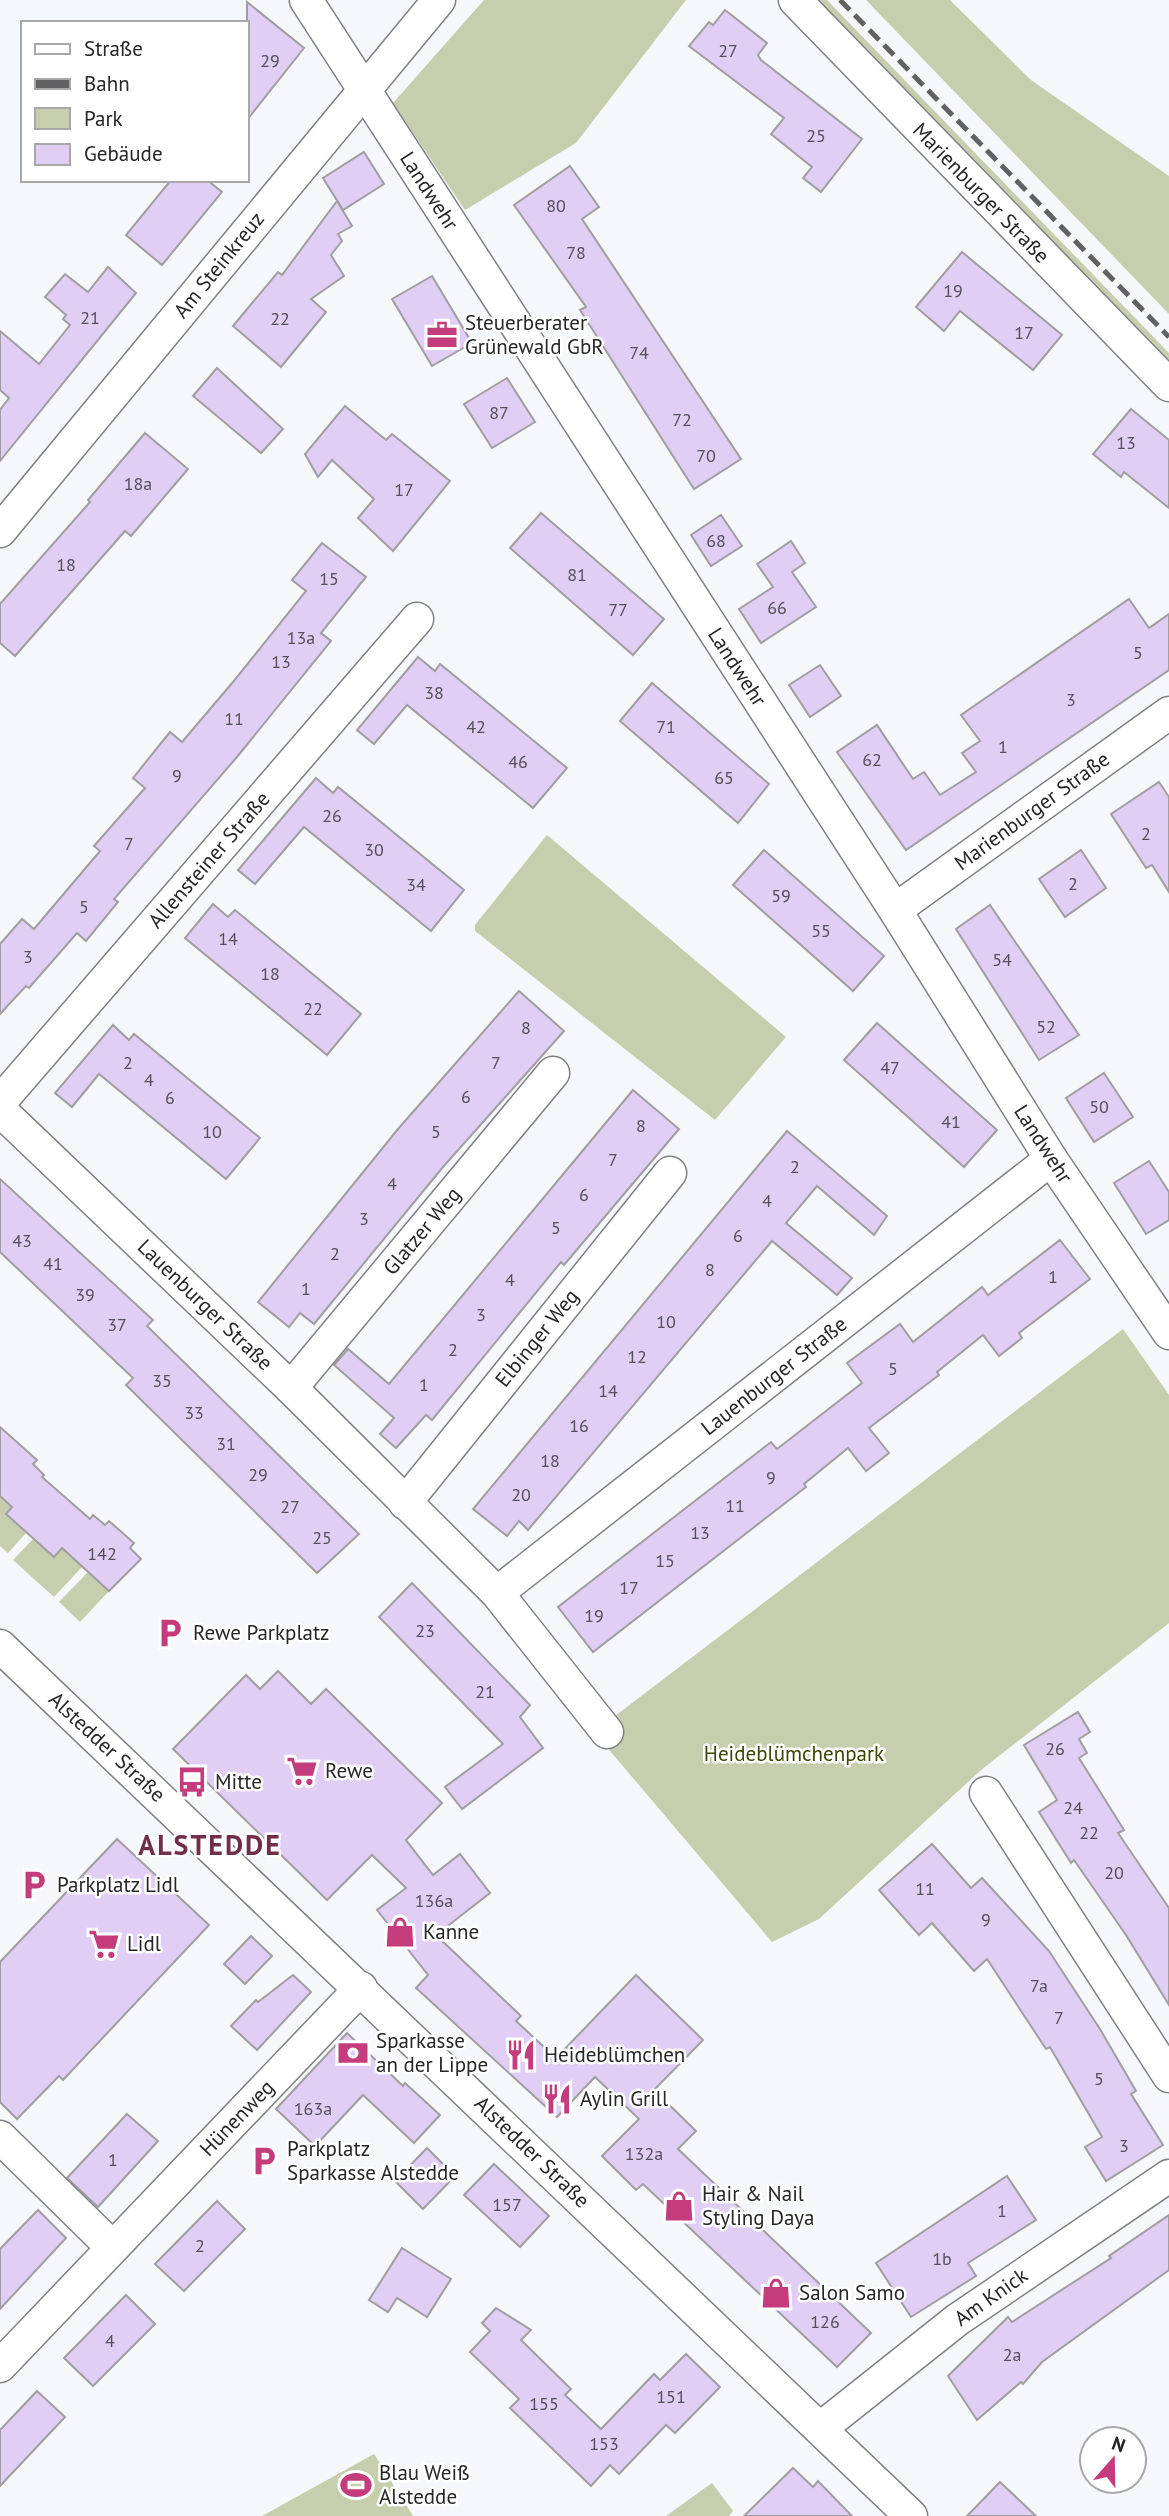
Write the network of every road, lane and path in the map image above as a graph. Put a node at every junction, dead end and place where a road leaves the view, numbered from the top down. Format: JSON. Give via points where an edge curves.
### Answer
{"nodes":[{"id":1,"x":306,"y":0,"type":"edge"},
{"id":2,"x":439,"y":0,"type":"edge"},
{"id":3,"x":794,"y":0,"type":"edge"},
{"id":4,"x":363,"y":89,"type":"junction"},
{"id":5,"x":1169,"y":385,"type":"edge"},
{"id":6,"x":0,"y":531,"type":"edge"},
{"id":7,"x":417,"y":619,"type":"dead end"},
{"id":8,"x":1167,"y":719,"type":"edge"},
{"id":9,"x":895,"y":910,"type":"junction"},
{"id":10,"x":554,"y":1073,"type":"dead end"},
{"id":11,"x":0,"y":1102,"type":"edge"},
{"id":12,"x":0,"y":1110,"type":"edge"},
{"id":13,"x":1051,"y":1159,"type":"junction"},
{"id":14,"x":670,"y":1173,"type":"dead end"},
{"id":15,"x":1169,"y":1333,"type":"edge"},
{"id":16,"x":292,"y":1388,"type":"junction"},
{"id":17,"x":405,"y":1503,"type":"junction"},
{"id":18,"x":497,"y":1593,"type":"junction"},
{"id":19,"x":0,"y":1646,"type":"edge"},
{"id":20,"x":607,"y":1732,"type":"dead end"},
{"id":21,"x":986,"y":1793,"type":"dead end"},
{"id":22,"x":361,"y":1988,"type":"junction"},
{"id":23,"x":1169,"y":2076,"type":"edge"},
{"id":24,"x":0,"y":2137,"type":"edge"},
{"id":25,"x":1169,"y":2176,"type":"edge"},
{"id":26,"x":112,"y":2247,"type":"junction"},
{"id":27,"x":0,"y":2366,"type":"edge"},
{"id":28,"x":821,"y":2428,"type":"junction"},
{"id":29,"x":911,"y":2516,"type":"edge"}],
"edges":[{"from":1,"to":4,"type":"street","name":"Landwehr"},
{"from":2,"to":4,"type":"street","name":"Am Steinkreuz"},
{"from":3,"to":5,"type":"street","name":"Marienburger Straße"},
{"from":4,"to":6,"type":"street","name":"Am Steinkreuz"},
{"from":4,"to":9,"type":"street","name":"Landwehr"},
{"from":7,"to":11,"type":"street","name":"Allensteiner Straße"},
{"from":8,"to":9,"type":"street","name":"Marienburger Straße"},
{"from":9,"to":13,"type":"street","name":"Landwehr"},
{"from":10,"to":16,"type":"street","name":"Glatzer Weg"},
{"from":12,"to":16,"type":"street","name":"Lauenburger Straße"},
{"from":13,"to":15,"type":"street","name":"Landwehr"},
{"from":13,"to":18,"type":"street","name":"Lauenburger Straße"},
{"from":14,"to":17,"type":"street","name":"Elbinger Weg"},
{"from":16,"to":17,"type":"street","name":"Lauenburger Straße"},
{"from":17,"to":18,"type":"street","name":"Lauenburger Straße"},
{"from":18,"to":20,"type":"street","name":"Lauenburger Straße"},
{"from":19,"to":22,"type":"street","name":"Alstedder Straße"},
{"from":21,"to":23,"type":"street"},
{"from":22,"to":26,"type":"street","name":"Hünenweg"},
{"from":22,"to":28,"type":"street","name":"Alstedder Straße"},
{"from":24,"to":26,"type":"street"},
{"from":25,"to":28,"type":"street","name":"Am Knick","via":[[957,2319]]},
{"from":26,"to":27,"type":"street","name":"Hünenweg"},
{"from":28,"to":29,"type":"street","name":"Alstedder Straße"}]}
